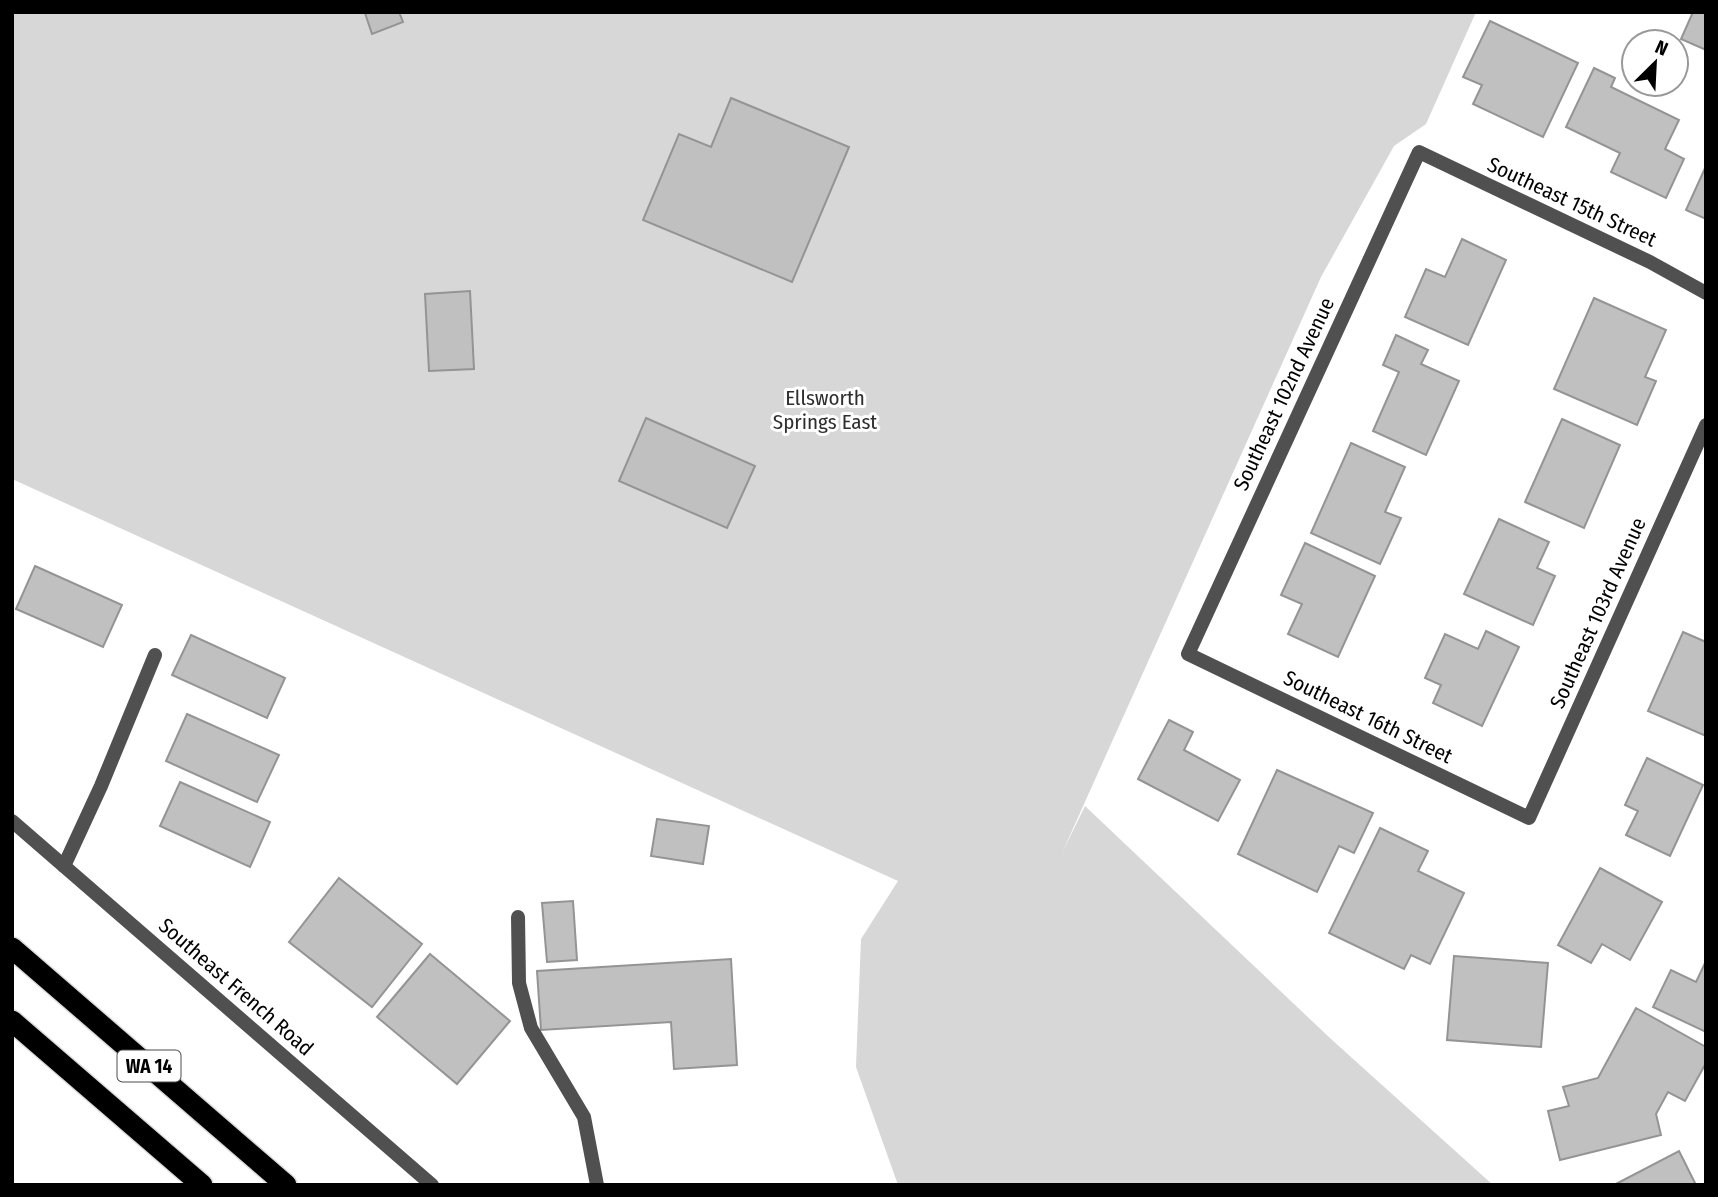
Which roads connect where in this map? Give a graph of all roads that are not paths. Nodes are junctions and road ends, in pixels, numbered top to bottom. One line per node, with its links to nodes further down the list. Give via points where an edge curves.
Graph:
1 (1419, 152): 2 (street, Southeast 15th Street); 4 (street, Southeast 102nd Avenue)
2 (1706, 293)
3 (1706, 425): 6 (street, Southeast 103rd Avenue)
4 (1188, 654): 6 (street, Southeast 16th Street)
5 (155, 655): 8 (street)
6 (1529, 818)
7 (12, 821): 8 (street, Southeast French Road)
8 (64, 866): 14 (street, Southeast French Road)
9 (518, 917): 15 (street, via 519,983 531,1028 584,1117)
10 (12, 947): 13 (highway, WA 14)
11 (12, 1021): 12 (highway, WA 14)
12 (202, 1185)
13 (286, 1185)
14 (432, 1185)
15 (597, 1185)

